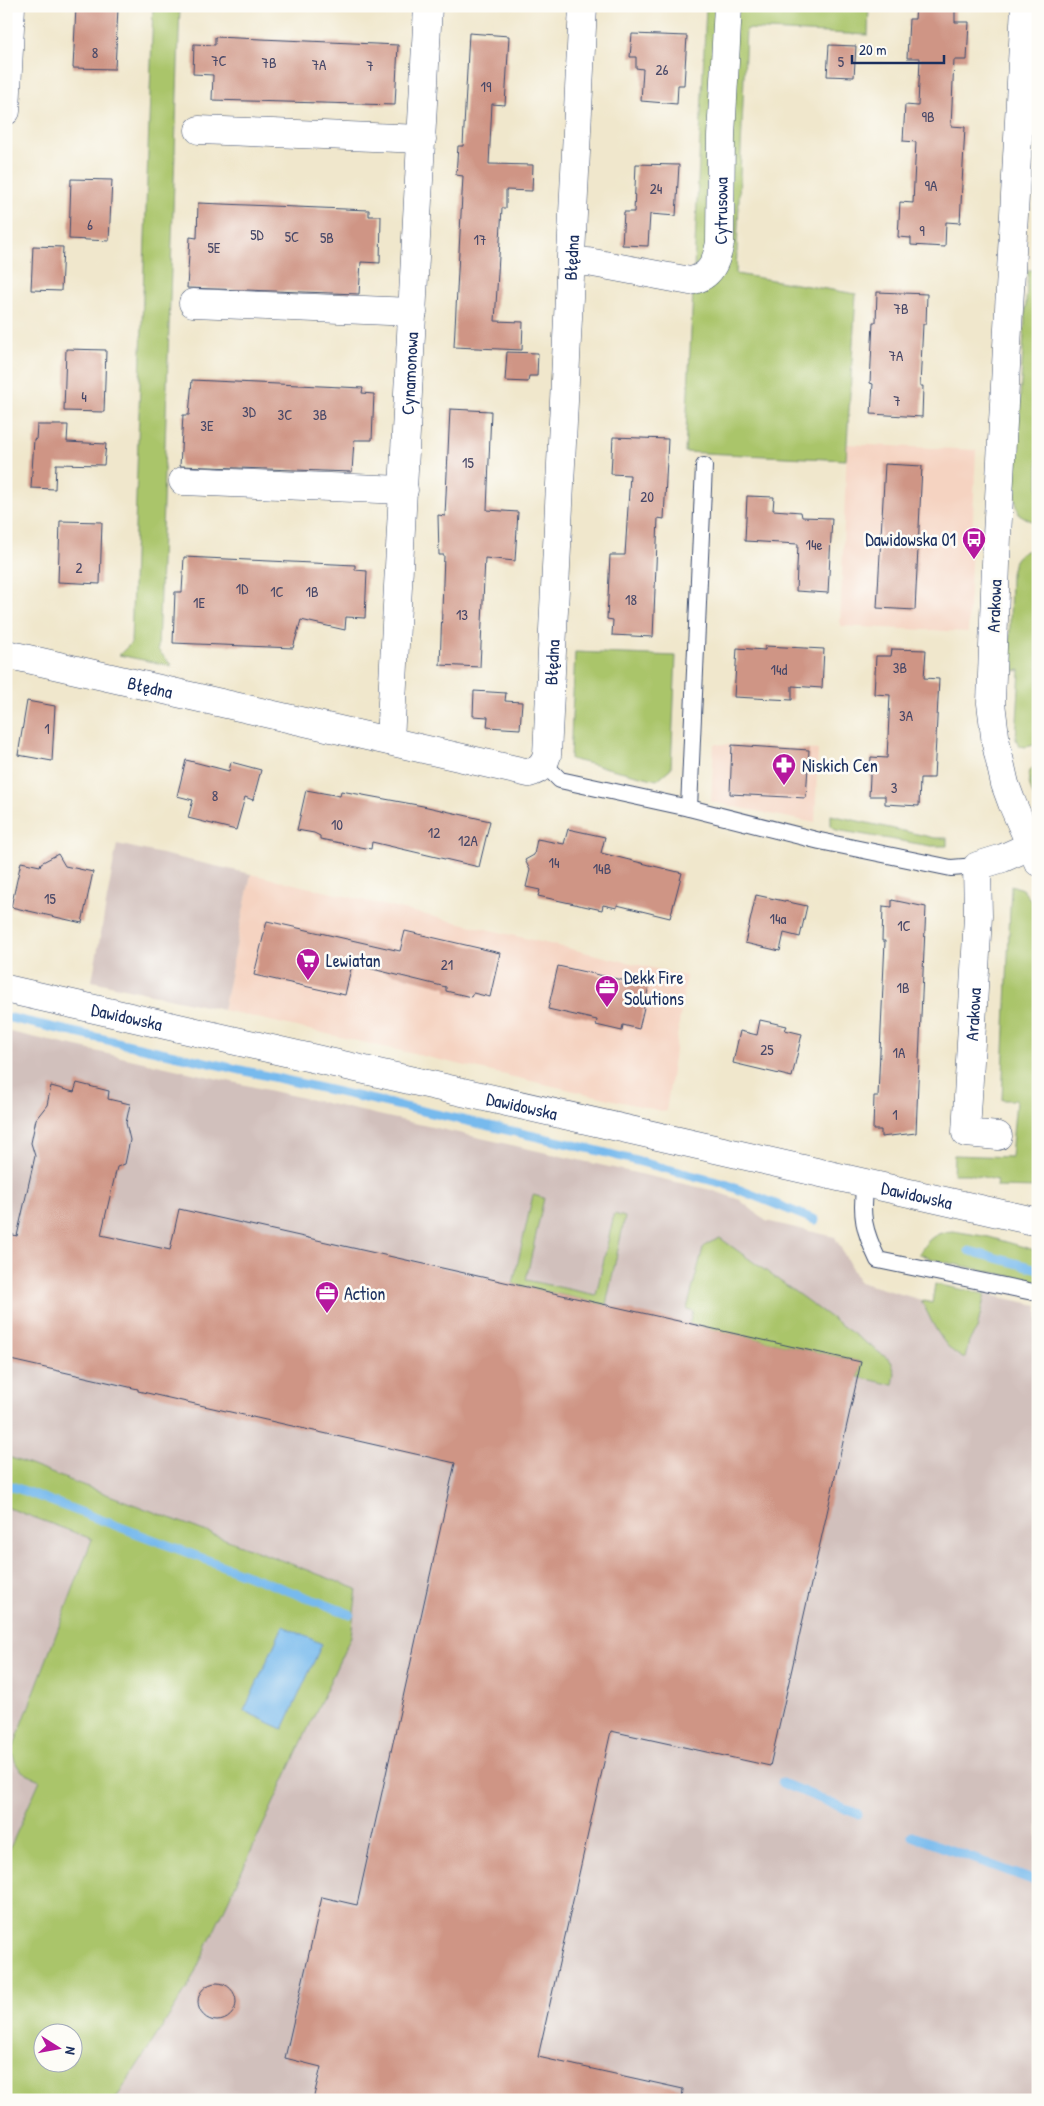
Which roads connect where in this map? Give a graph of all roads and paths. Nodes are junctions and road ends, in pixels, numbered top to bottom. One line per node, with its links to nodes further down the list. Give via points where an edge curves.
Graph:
1 (11, 6): 6 (street)
2 (428, 6): 8 (street, Cynamonowa)
3 (583, 6): 9 (street, Błędna)
4 (728, 6): 9 (street, Cytrusowa, via 721,136 720,242 711,271 690,281 588,262)
5 (1025, 6): 19 (street, Arakowa, via 990,703 1006,784)
6 (6, 111)
7 (199, 130): 8 (street)
8 (422, 139): 11 (street, Cynamonowa)
9 (572, 262): 17 (street, Błędna)
10 (193, 303): 11 (street)
11 (413, 312): 14 (street, Cynamonowa)
12 (704, 466): 18 (lane)
13 (182, 481): 14 (street)
14 (404, 490): 16 (street, Cynamonowa)
15 (6, 654): 16 (street, Błędna)
16 (390, 741): 17 (street, Błędna, via 529,773)
17 (544, 764): 18 (lane, via 560,780)
18 (689, 808): 20 (lane, via 820,841 941,866)
19 (1034, 854): 20 (street, Arakowa)
20 (977, 866): 22 (street, Arakowa, via 978,916 966,1133)
21 (6, 989): 23 (street, Dawidowska)
22 (998, 1136)
23 (865, 1183): 24 (street, Dawidowska); 25 (lane, via 862,1216 866,1236 878,1260)
24 (1038, 1222)
25 (1038, 1293)

